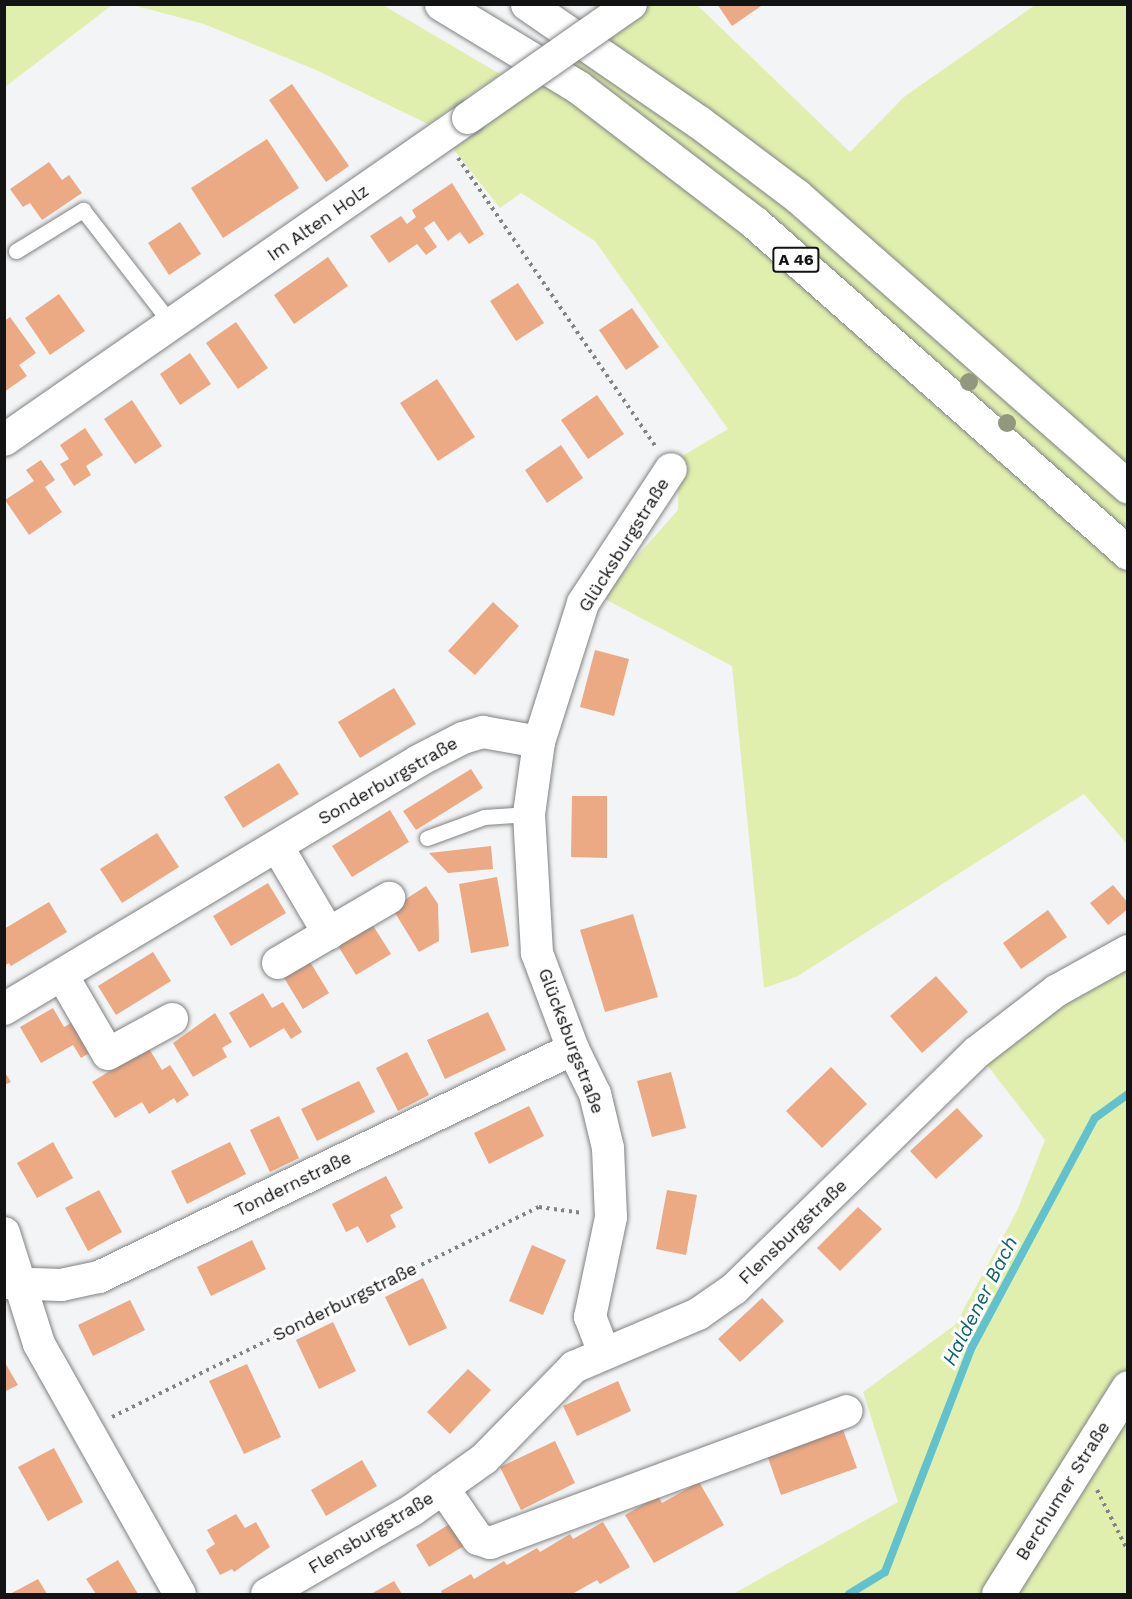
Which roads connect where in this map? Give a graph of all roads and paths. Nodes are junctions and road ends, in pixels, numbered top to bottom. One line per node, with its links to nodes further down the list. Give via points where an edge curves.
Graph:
1 (441, 4): 10 (main road, A 46, via 578,87 755,223)
2 (527, 4): 9 (main road, A 46, via 699,122 796,195)
3 (631, 4): 4 (street, Im Alten Holz, bridge)
4 (442, 135): 6 (street, Im Alten Holz); 8 (path)
5 (16, 251): 6 (lane, via 83,210)
6 (173, 326): 7 (street, Im Alten Holz)
7 (4, 440)
8 (671, 469): 11 (street, Glücksburgstraße, via 583,603)
9 (1128, 487)
10 (1126, 552)
11 (539, 742): 12 (street, Glücksburgstraße); 14 (street, Sonderburgstraße, via 483,732 463,738)
12 (529, 814): 13 (lane, via 484,817); 22 (street, Glücksburgstraße, via 537,953)
13 (428, 838)
14 (277, 846): 16 (street); 19 (street, Sonderburgstraße)
15 (389, 897): 16 (street)
16 (329, 934): 18 (street)
17 (1128, 951): 26 (street, Flensburgstraße, via 1056,991 977,1052 734,1289 698,1314)
18 (278, 963)
19 (62, 975): 20 (street, Sonderburgstraße); 21 (street, via 108,1054)
20 (4, 1009)
21 (172, 1019)
22 (573, 1049): 23 (street, Glücksburgstraße, via 595,1094 608,1148); 25 (street, Tondernstraße, via 99,1277 61,1284)
23 (611, 1217): 26 (street, Glücksburgstraße, via 590,1317); 29 (path, Sonderburgstraße, via 539,1207)
24 (4, 1233): 25 (street)
25 (13, 1282): 29 (street, via 39,1344)
26 (604, 1353): 31 (street, Flensburgstraße, via 574,1367 484,1459)
27 (1128, 1387): 30 (main road, Berchumer Straße)
28 (846, 1411): 31 (street, Flensburgstraße, via 490,1543 478,1539)
29 (87, 1429): 33 (street)
30 (1071, 1478): 32 (path, via 1094,1484); 35 (main road, Berchumer Straße)
31 (443, 1488): 34 (street, Flensburgstraße)
32 (1128, 1551)
33 (180, 1594)
34 (267, 1594)
35 (998, 1594)

